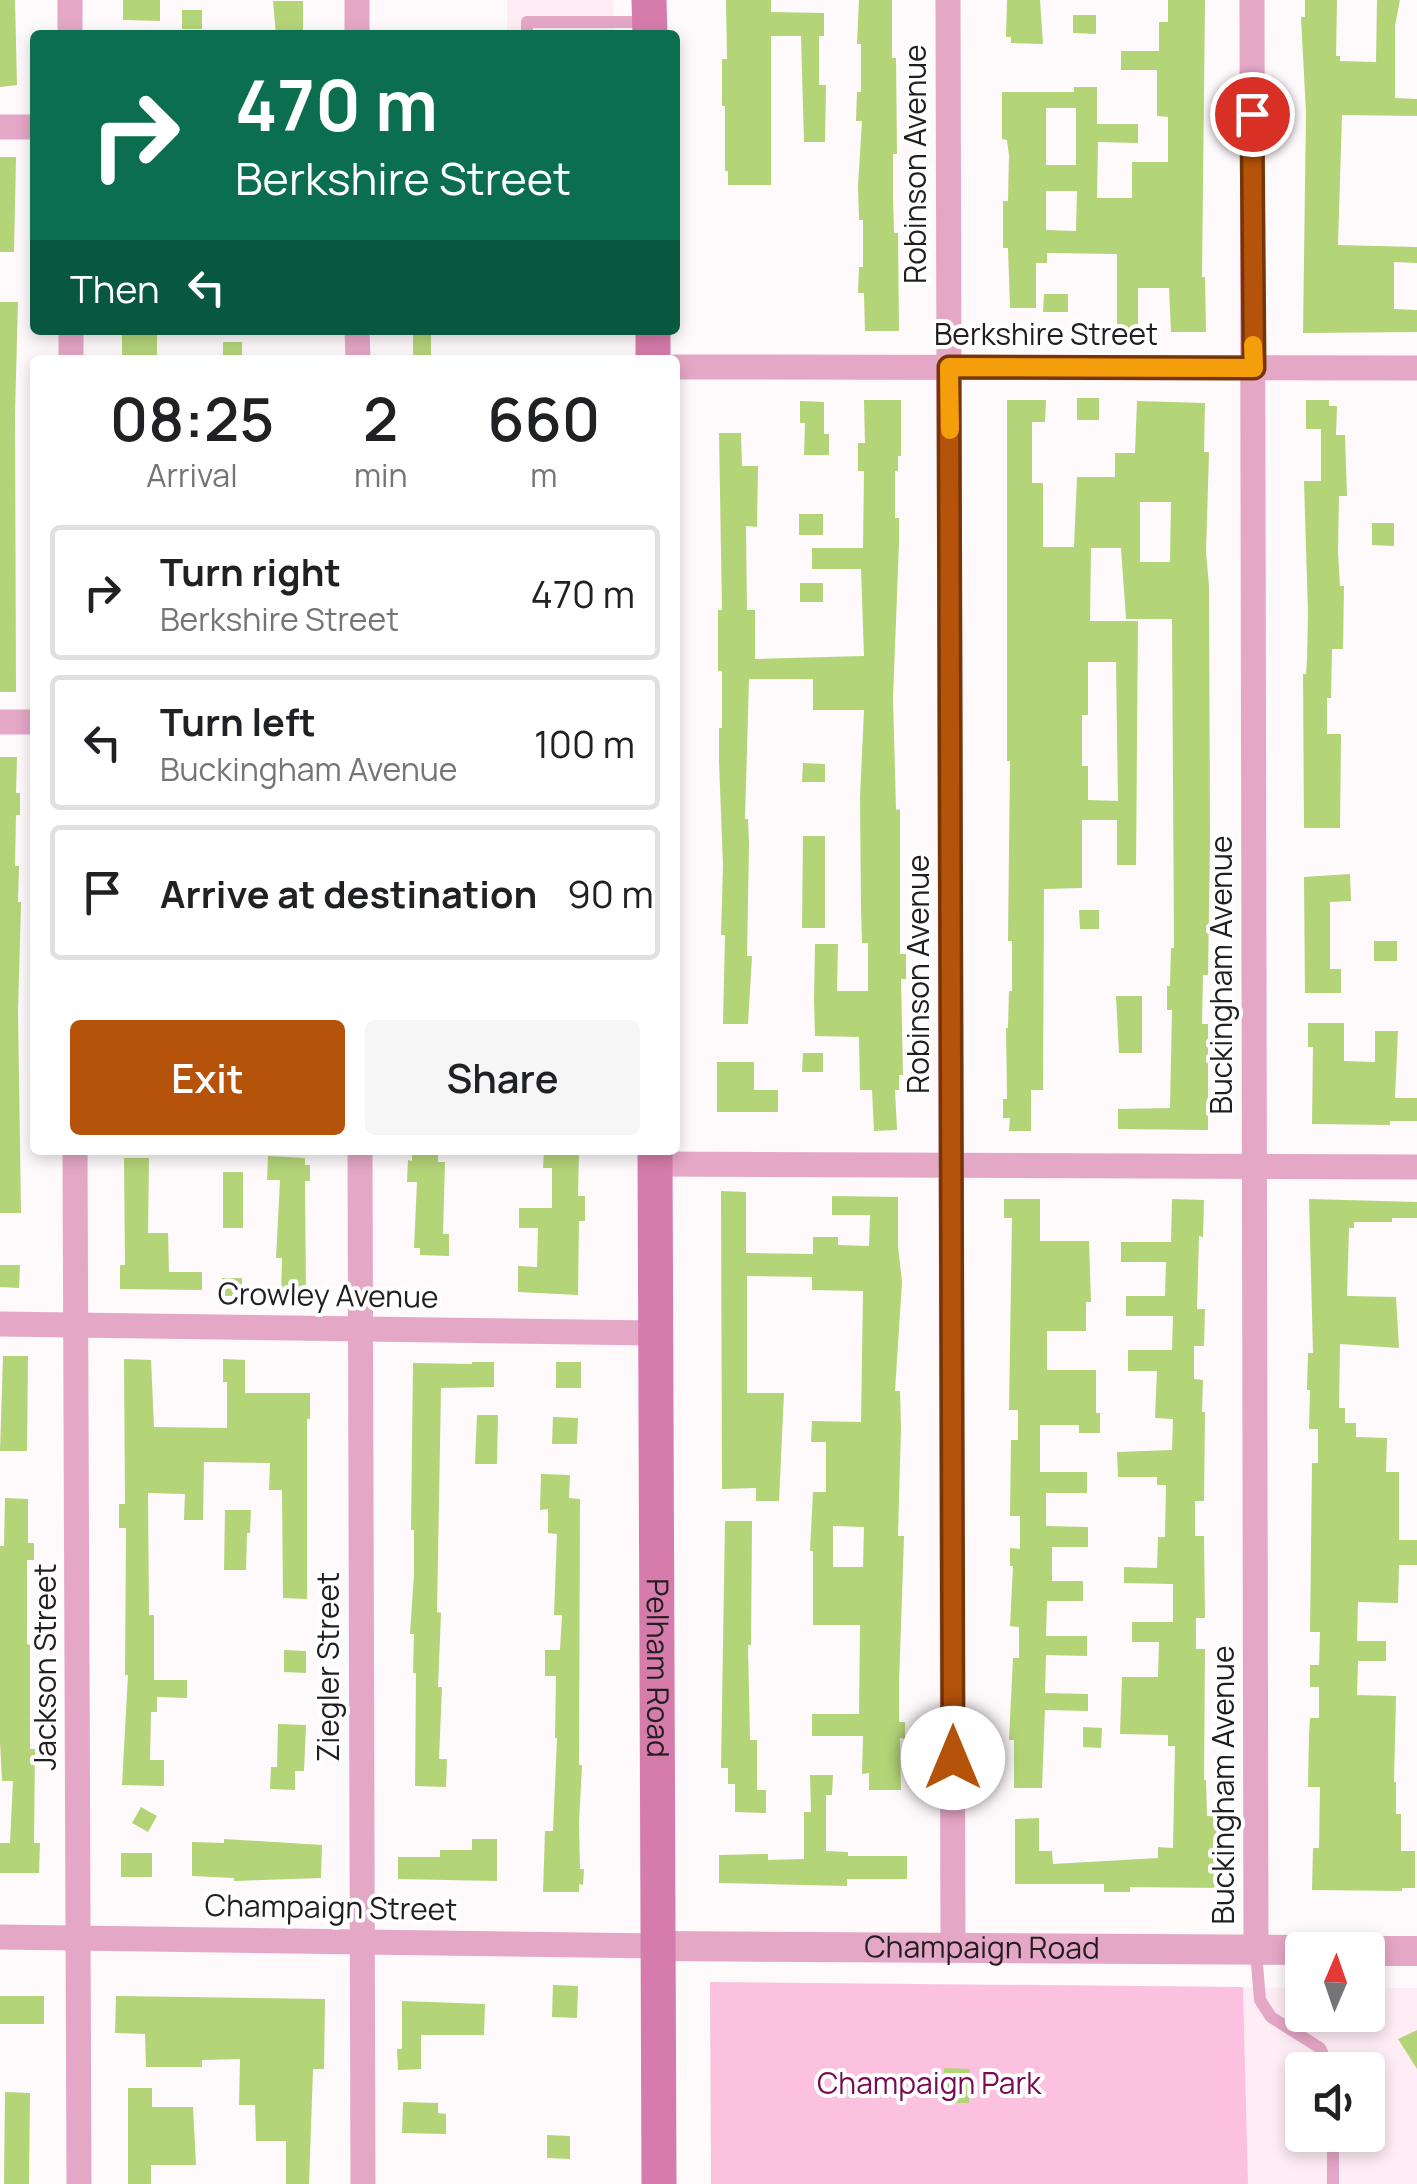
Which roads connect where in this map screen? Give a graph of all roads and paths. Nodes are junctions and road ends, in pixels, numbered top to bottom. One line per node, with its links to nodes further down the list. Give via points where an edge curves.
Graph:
1 (70, 0): 6 (street)
2 (357, 0): 7 (street)
3 (948, 0): 12 (street, Robinson Avenue)
4 (1252, 0): 13 (street, Buckingham Avenue)
5 (649, 19): 8 (lane, via 527,22)
6 (70, 30)
7 (357, 30)
8 (527, 30)
9 (0, 127): 10 (street)
10 (30, 127)
11 (680, 367): 12 (street, Berkshire Street)
12 (949, 367): 13 (street, Berkshire Street); 20 (street, Robinson Avenue)
13 (1254, 368): 14 (street, Berkshire Street); 21 (street, Buckingham Avenue)
14 (1417, 368)
15 (0, 722): 16 (street)
16 (30, 722)
17 (76, 1155): 24 (street, Jackson Street)
18 (360, 1155): 25 (street, Ziegler Street)
19 (655, 1157): 20 (street); 26 (main road, Pelham Road)
20 (952, 1164): 21 (street); 31 (street, Robinson Avenue)
21 (1255, 1167): 22 (street); 32 (street, Buckingham Avenue)
22 (1417, 1167)
23 (0, 1324): 24 (street, Crowley Avenue)
24 (77, 1325): 25 (street, Crowley Avenue); 28 (street, Jackson Street)
25 (360, 1329): 26 (street, Crowley Avenue); 29 (street, Ziegler Street)
26 (655, 1333): 30 (main road, Pelham Road)
27 (0, 1936): 28 (street, Champaign Street)
28 (79, 1937): 29 (street, Champaign Street); 38 (street, Jackson Street)
29 (363, 1941): 30 (street, Champaign Street); 39 (street, Ziegler Street)
30 (660, 1946): 31 (street, Champaign Road); 40 (main road, Pelham Road)
31 (953, 1948): 32 (street, Champaign Road)
32 (1256, 1950): 33 (street, Champaign Road); 36 (lane, via 1260,2000 1271,2018)
33 (1285, 1950)
34 (1385, 1951): 35 (street)
35 (1417, 1951)
36 (1322, 2052)
37 (1332, 2152): 41 (lane)
38 (79, 2184)
39 (363, 2184)
40 (659, 2184)
41 (1333, 2184)

